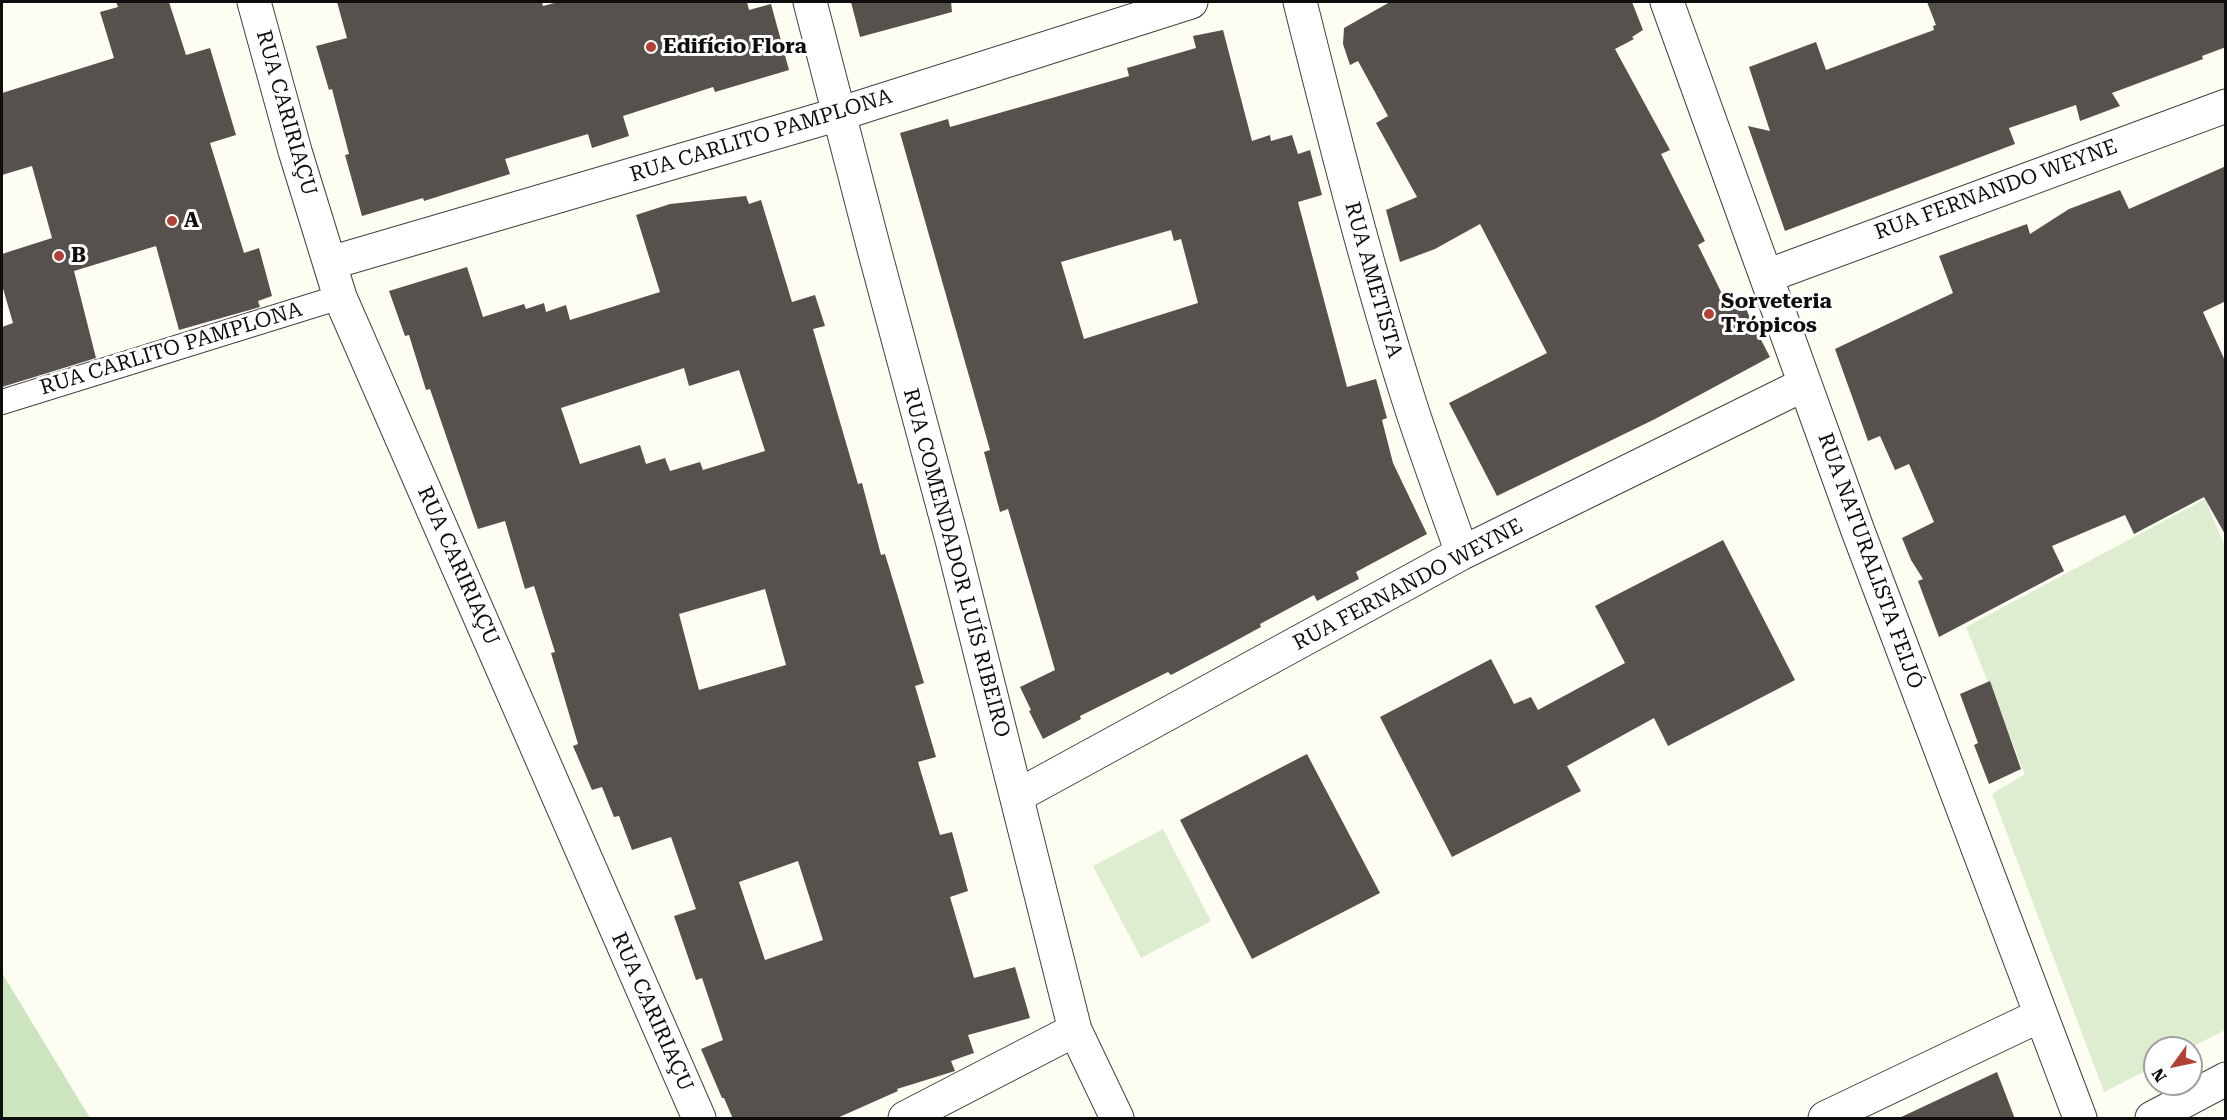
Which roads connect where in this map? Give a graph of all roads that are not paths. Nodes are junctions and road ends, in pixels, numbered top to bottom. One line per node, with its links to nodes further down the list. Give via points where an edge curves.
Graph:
1 (254, 2): 8 (street, RUA CARIRIAÇU)
2 (810, 2): 7 (street, RUA COMENDADOR LUÍS RIBEIRO)
3 (1191, 2): 7 (street, RUA CARLITO PAMPLONA)
4 (1300, 2): 13 (street, RUA AMETISTA, via 1387,329)
5 (1667, 2): 9 (street, RUA NATURALISTA FEIJÓ)
6 (2226, 106): 9 (street, RUA FERNANDO WEYNE)
7 (839, 114): 8 (street, RUA CARLITO PAMPLONA); 14 (street, RUA COMENDADOR LUÍS RIBEIRO)
8 (330, 263): 10 (street, RUA CARIRIAÇU)
9 (1767, 276): 11 (street, RUA NATURALISTA FEIJÓ)
10 (340, 297): 12 (lane, RUA CARLITO PAMPLONA); 18 (street, RUA CARIRIAÇU)
11 (1805, 384): 13 (street, RUA FERNANDO WEYNE); 15 (street, RUA NATURALISTA FEIJÓ)
12 (2, 402)
13 (1462, 553): 14 (street, RUA FERNANDO WEYNE)
14 (1017, 796): 16 (street, RUA COMENDADOR LUÍS RIBEIRO)
15 (2041, 1015): 21 (street); 22 (street, RUA NATURALISTA FEIJÓ)
16 (1075, 1030): 19 (street); 20 (street, RUA COMENDADOR LUÍS RIBEIRO)
17 (2226, 1079): 23 (street)
18 (699, 1119)
19 (905, 1119)
20 (1117, 1119)
21 (1825, 1119)
22 (2080, 1119)
23 (2152, 1119)

